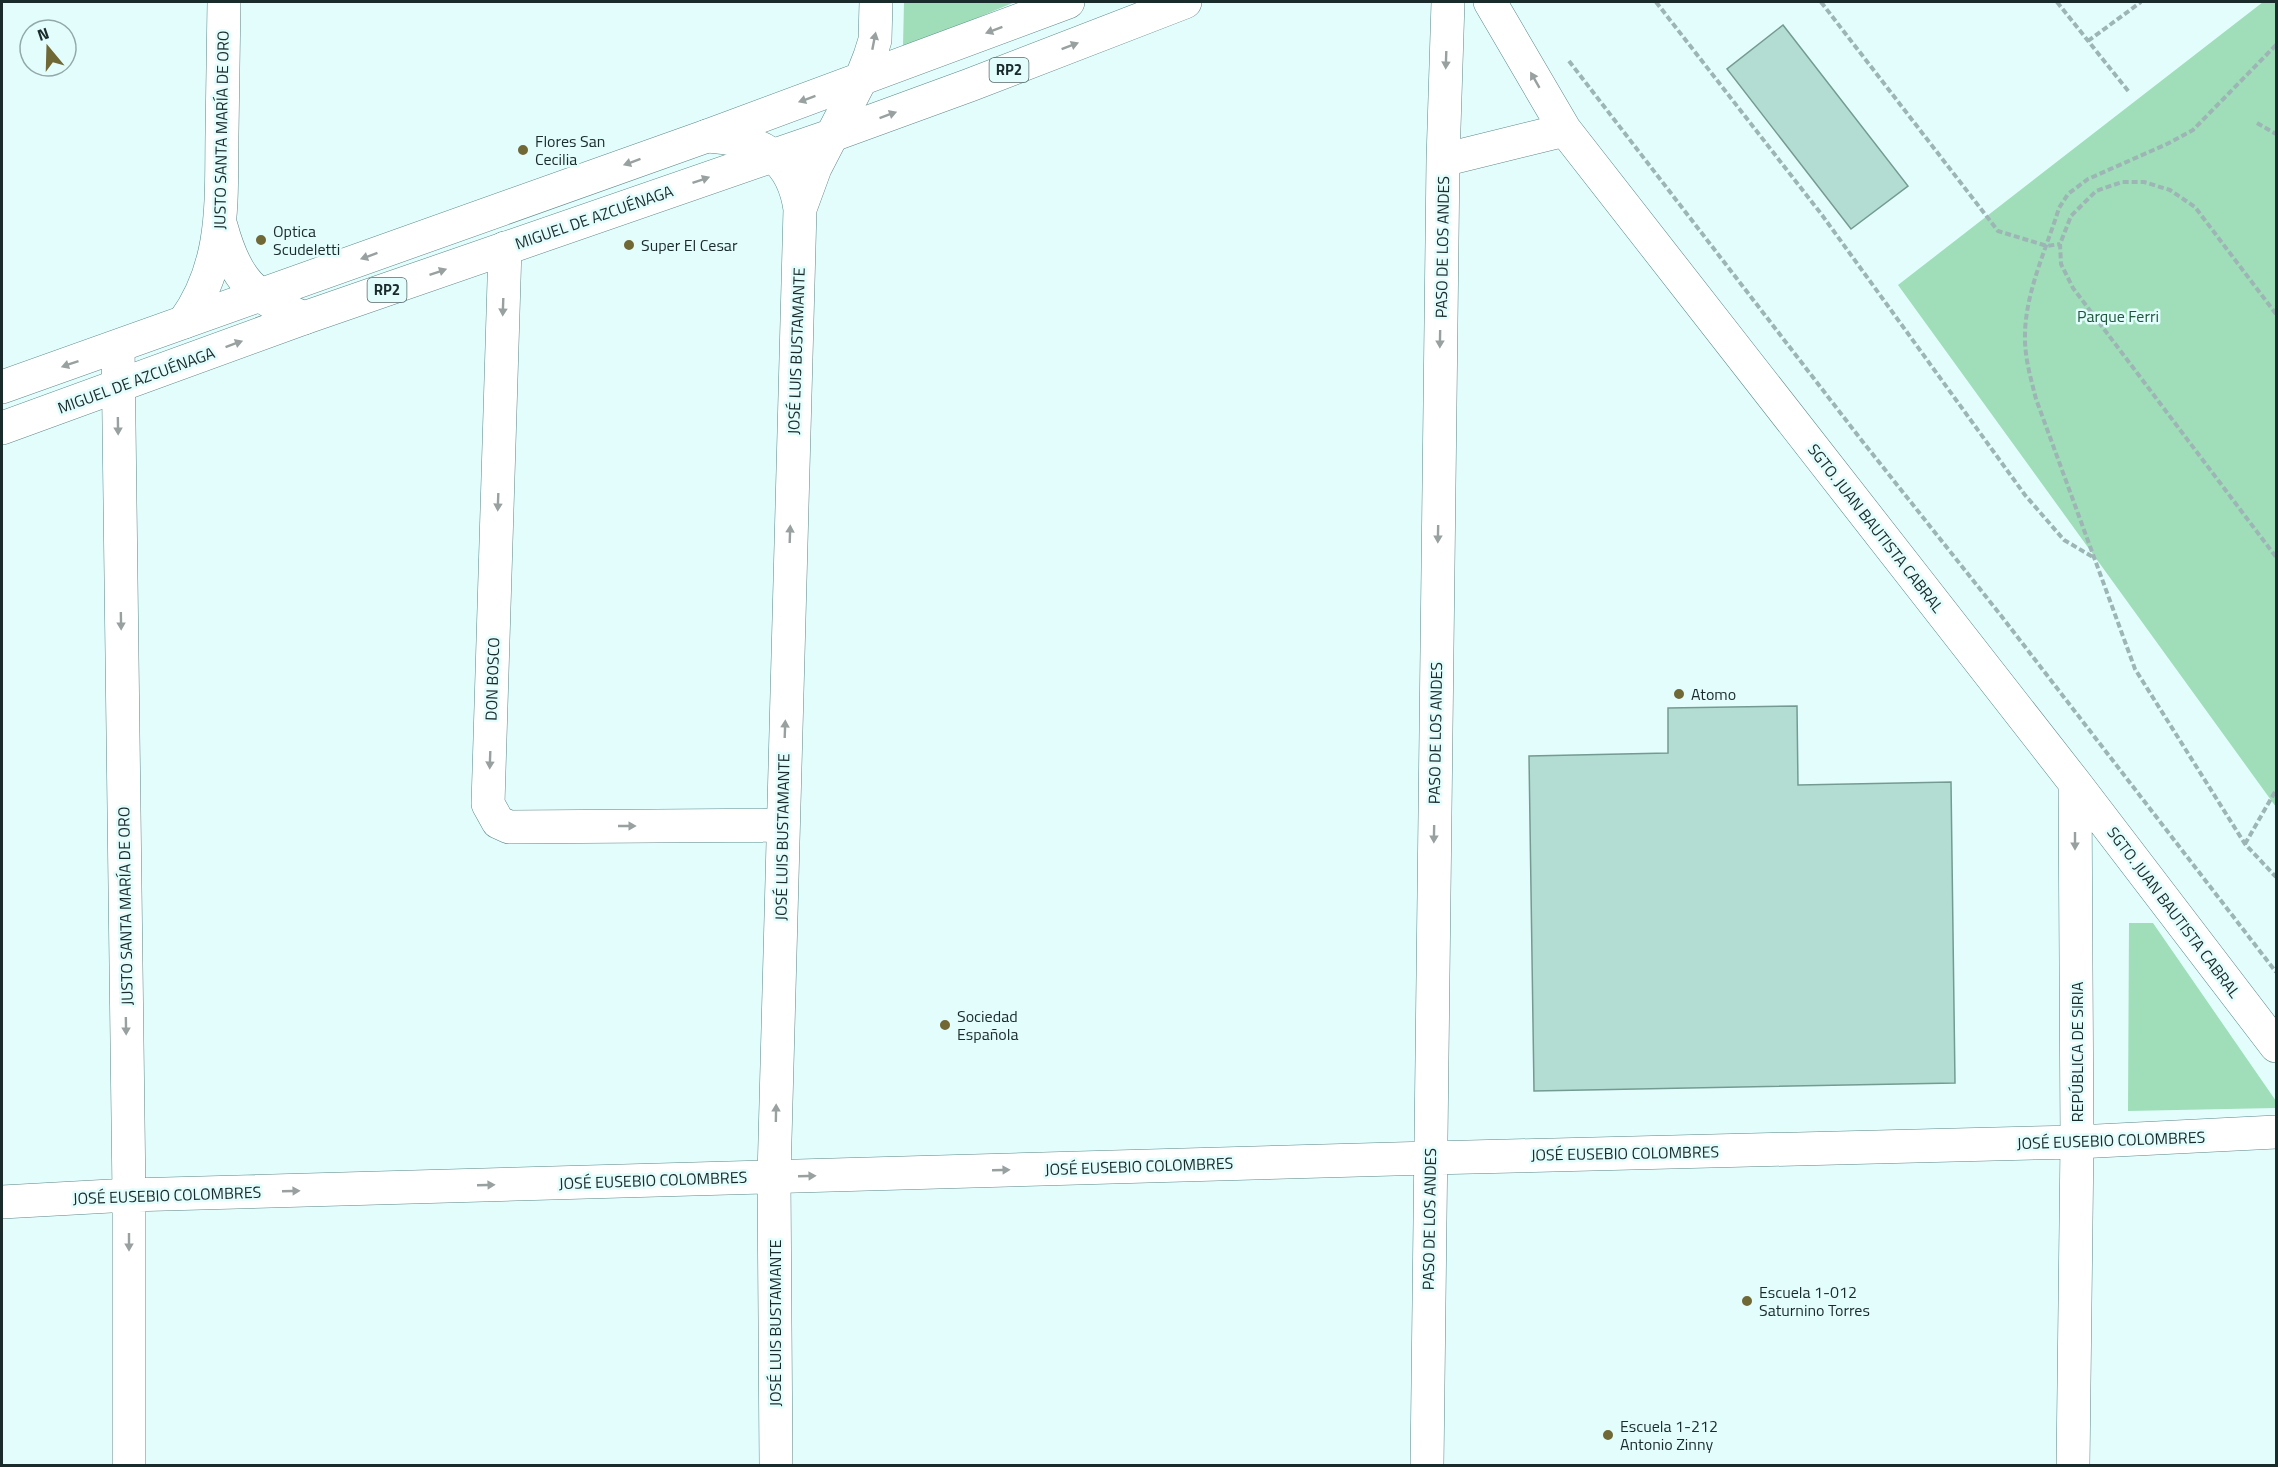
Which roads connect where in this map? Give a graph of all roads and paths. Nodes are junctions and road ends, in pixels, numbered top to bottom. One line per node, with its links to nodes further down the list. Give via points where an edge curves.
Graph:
1 (224, 2): 24 (street, JUSTO SANTA MARÍA DE ORO)
2 (876, 2): 14 (street, JOSÉ LUIS BUSTAMANTE, one-way to 2, via 875,40)
3 (1068, 2): 14 (street, RP2, one-way to 14)
4 (1185, 2): 19 (street, MIGUEL DE AZCUÉNAGA / RP2, one-way to 4)
5 (1448, 2): 22 (street, PASO DE LOS ANDES, one-way to 22)
6 (1490, 2): 17 (street, SGTO. JUAN BAUTISTA CABRAL, one-way to 6)
7 (1656, 2): 37 (path, via 1822,215 2025,495 2064,540)
8 (1821, 2): 26 (path, via 1998,231)
9 (2056, 2): 11 (path)
10 (2141, 2): 11 (path)
11 (2088, 41): 15 (path)
12 (2277, 45): 26 (path, via 2193,130 2088,179 2068,194 2059,208)
13 (1564, 54): 43 (path)
14 (861, 78): 19 (street, JOSÉ LUIS BUSTAMANTE); 20 (street, RP2, one-way to 20)
15 (2129, 92)
16 (2257, 123): 18 (path)
17 (1565, 130): 22 (street); 38 (street, SGTO. JUAN BAUTISTA CABRAL)
18 (2277, 134)
19 (833, 135): 21 (street, MIGUEL DE AZCUÉNAGA / RP2); 23 (street, JOSÉ LUIS BUSTAMANTE)
20 (707, 136): 21 (street, JOSÉ LUIS BUSTAMANTE, via 734,137); 28 (street, RP2, one-way to 28)
21 (773, 155): 23 (street, JOSÉ LUIS BUSTAMANTE, via 792,177); 27 (street, MIGUEL DE AZCUÉNAGA / RP2, one-way to 21)
22 (1443, 160): 47 (street, PASO DE LOS ANDES, one-way to 47)
23 (800, 209): 40 (street, JOSÉ LUIS BUSTAMANTE, one-way to 23)
24 (221, 224): 28 (street, via 234,266); 31 (street, JUSTO SANTA MARÍA DE ORO, via 209,275)
25 (2060, 244): 26 (path); 29 (path, via 2071,216 2096,191 2122,182 2144,182 2170,190 2195,207); 36 (path, via 2061,264 2073,288)
26 (2047, 246): 37 (path, via 2027,308 2028,368)
27 (505, 249): 30 (street, MIGUEL DE AZCUÉNAGA / RP2, one-way to 27); 40 (street, DON BOSCO, one-way to 40, via 488,804 498,822 509,827)
28 (260, 295): 30 (street); 31 (street, RP2)
29 (2277, 314)
30 (304, 318): 33 (street, MIGUEL DE AZCUÉNAGA / RP2, one-way to 30)
31 (184, 322): 32 (street, RP2)
32 (118, 347): 33 (street, JUSTO SANTA MARÍA DE ORO); 34 (street, RP2, one-way to 34)
33 (118, 386): 35 (street, MIGUEL DE AZCUÉNAGA / RP2); 49 (street, JUSTO SANTA MARÍA DE ORO, one-way to 49)
34 (2, 387)
35 (2, 428)
36 (2277, 557)
37 (2094, 558): 41 (path, via 2135,669)
38 (2075, 783): 44 (street, SGTO. JUAN BAUTISTA CABRAL); 46 (street, REPÚBLICA DE SIRIA, one-way to 46)
39 (2277, 790): 41 (path)
40 (782, 825): 48 (street, JOSÉ LUIS BUSTAMANTE, one-way to 40)
41 (2246, 844): 42 (path)
42 (2277, 877)
43 (2277, 972)
44 (2277, 1046)
45 (2277, 1132): 46 (street, JOSÉ EUSEBIO COLOMBRES)
46 (2077, 1142): 47 (street, JOSÉ EUSEBIO COLOMBRES); 54 (street, REPÚBLICA DE SIRIA)
47 (1430, 1158): 48 (street, JOSÉ EUSEBIO COLOMBRES, one-way to 47); 53 (street, PASO DE LOS ANDES)
48 (774, 1177): 49 (street, JOSÉ EUSEBIO COLOMBRES, one-way to 48); 52 (street, JOSÉ LUIS BUSTAMANTE)
49 (129, 1195): 50 (street, JOSÉ EUSEBIO COLOMBRES); 51 (street, JUSTO SANTA MARÍA DE ORO, one-way to 51)
50 (2, 1202)
51 (129, 1466)
52 (776, 1466)
53 (1427, 1466)
54 (2073, 1466)

